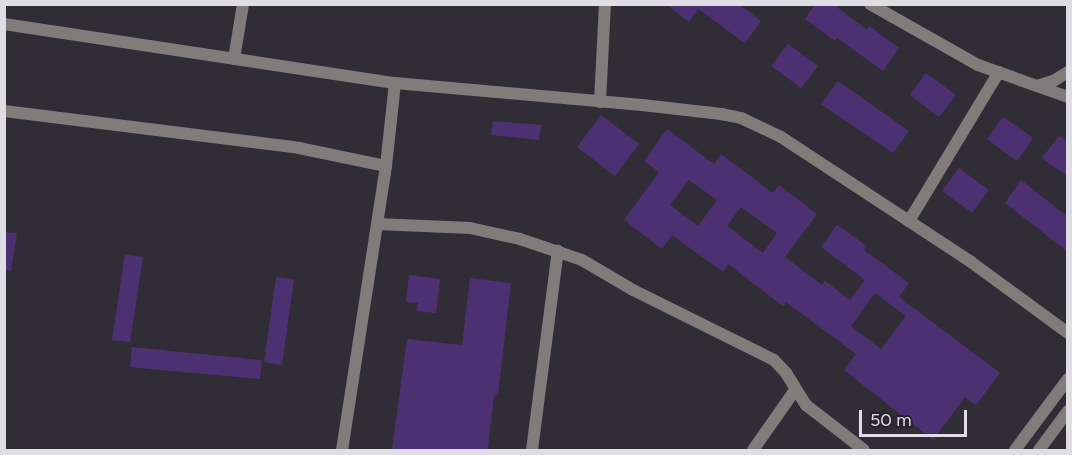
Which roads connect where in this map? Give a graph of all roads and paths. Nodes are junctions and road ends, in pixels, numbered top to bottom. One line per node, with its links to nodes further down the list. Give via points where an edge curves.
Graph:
1 (243, 4): 5 (street)
2 (604, 4): 11 (street)
3 (870, 4): 6 (street, via 962,57)
4 (4, 24): 5 (street)
5 (234, 59): 8 (street)
6 (999, 72): 9 (street); 14 (street)
7 (1068, 72): 9 (street)
8 (395, 83): 11 (street); 13 (street)
9 (1037, 86): 10 (street)
10 (1068, 97)
11 (600, 102): 14 (street, via 741,118 782,137)
12 (4, 111): 13 (street, via 299,148)
13 (386, 166): 15 (street)
14 (909, 221): 17 (street)
15 (377, 224): 16 (street, via 470,228); 21 (street)
16 (558, 251): 19 (street, via 774,360); 22 (street)
17 (1068, 333)
18 (1068, 378): 25 (street)
19 (795, 390): 23 (street); 24 (street, via 819,416)
20 (1068, 411): 26 (street)
21 (342, 450)
22 (532, 450)
23 (753, 450)
24 (864, 450)
25 (1015, 450)
26 (1039, 450)

